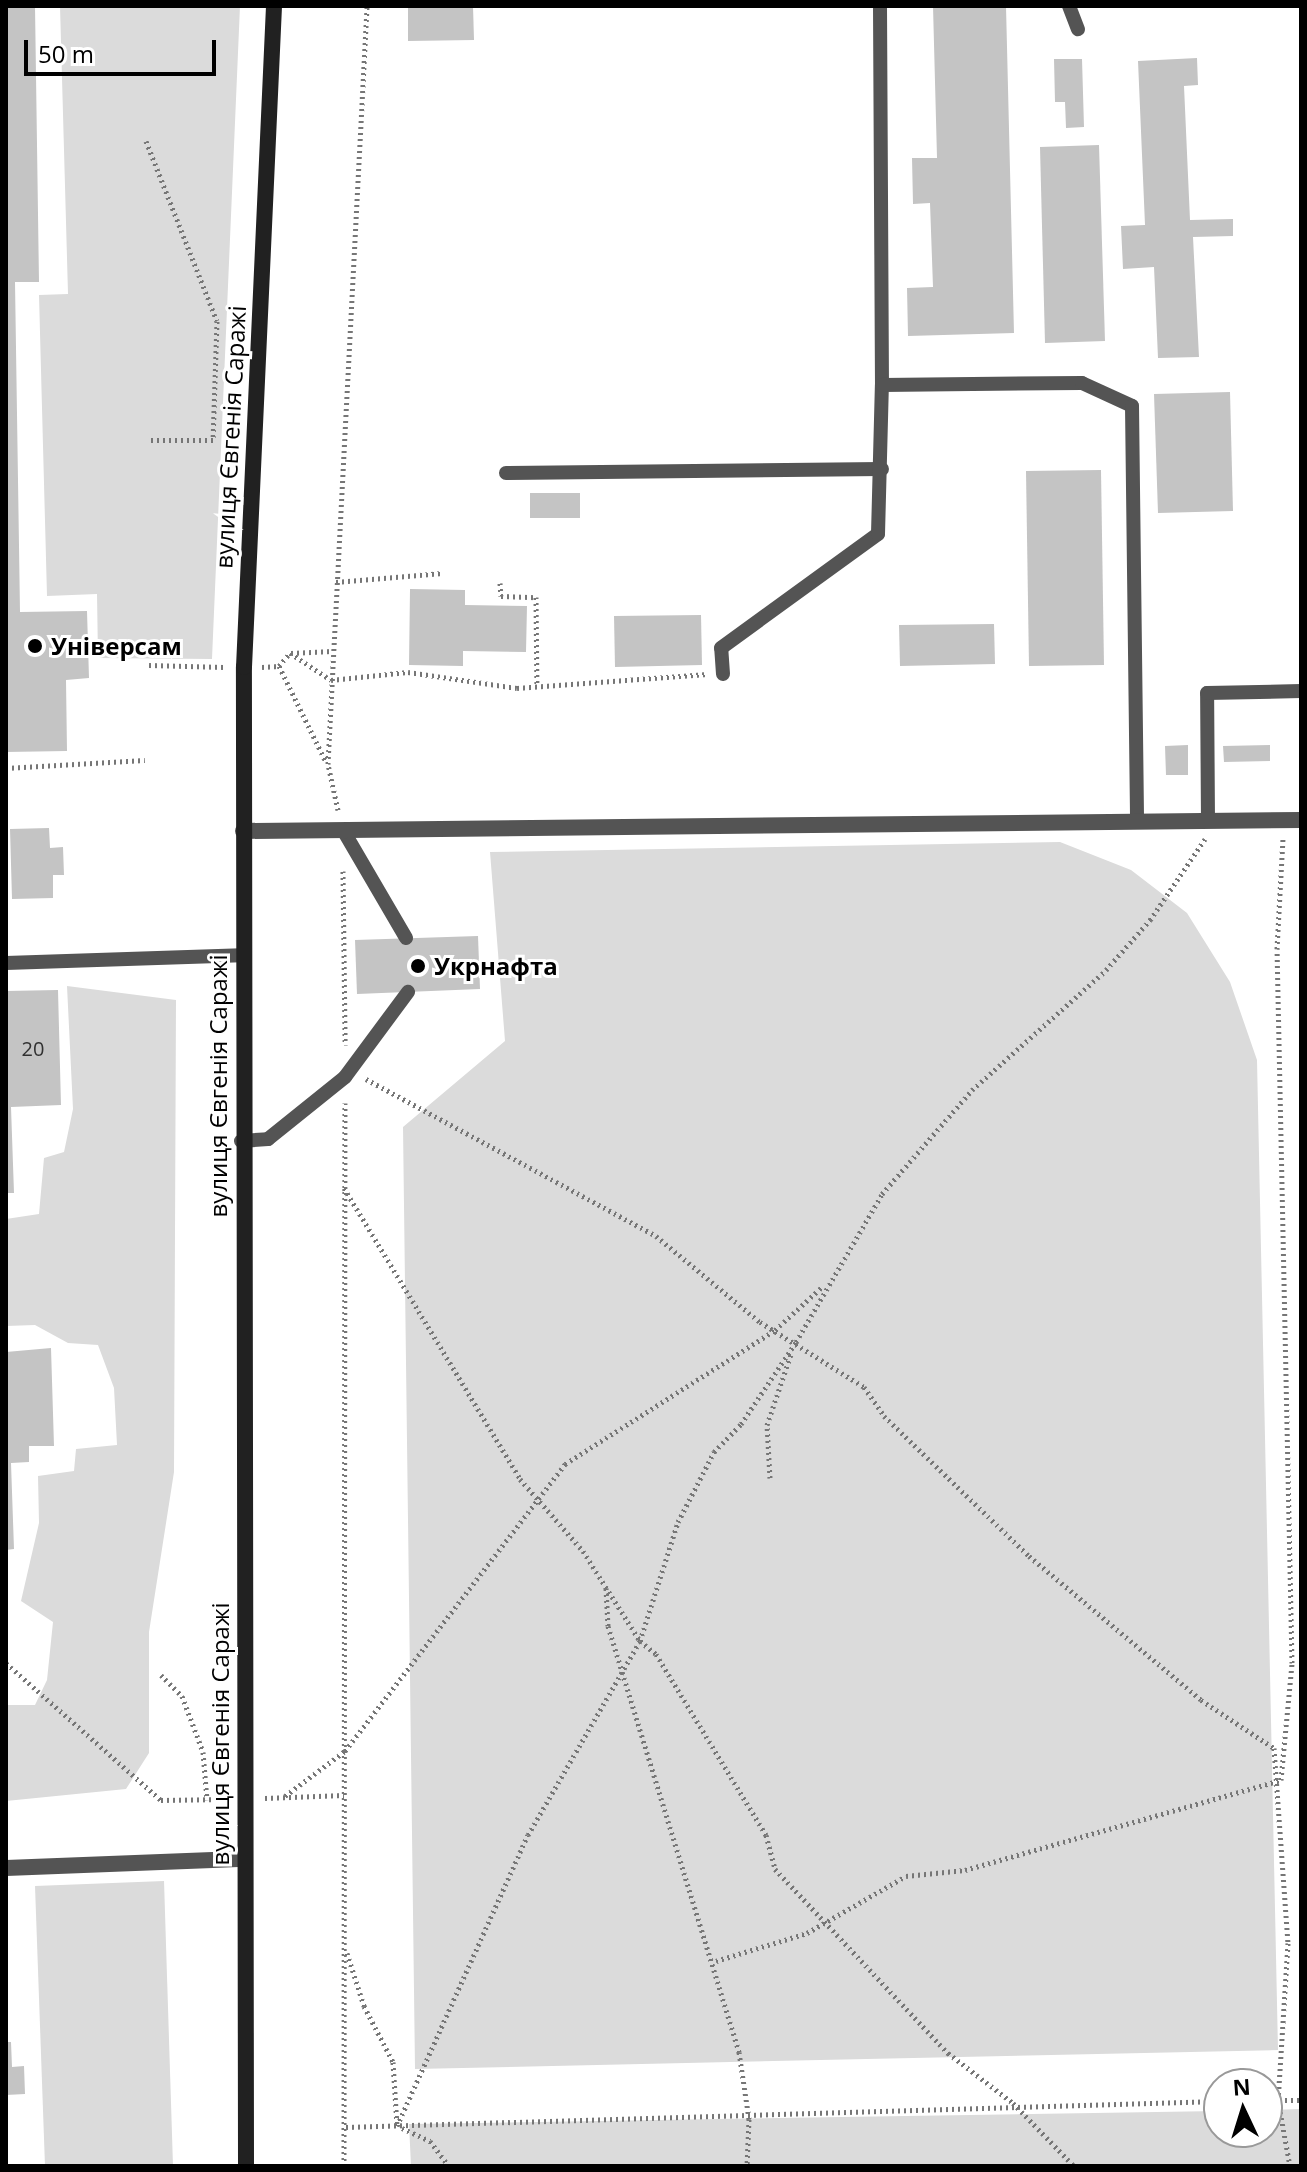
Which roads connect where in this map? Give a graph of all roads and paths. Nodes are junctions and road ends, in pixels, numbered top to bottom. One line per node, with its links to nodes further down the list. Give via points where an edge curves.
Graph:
1 (274, 6): 27 (main road, вулиця Євгенія Саражі)
2 (880, 6): 6 (lane)
3 (1069, 6): 4 (lane)
4 (1078, 29)
5 (146, 141): 7 (path, via 217,321 213,440)
6 (882, 385): 8 (lane); 25 (lane, via 1082,383 1132,406)
7 (148, 440)
8 (882, 469): 9 (lane); 16 (lane, via 878,534 721,648)
9 (506, 473)
10 (443, 573): 11 (path)
11 (336, 582)
12 (500, 583): 18 (path, via 501,596 536,597)
13 (332, 651): 14 (path)
14 (290, 653)
15 (279, 666): 21 (path)
16 (723, 674): 18 (path)
17 (331, 680): 18 (path, via 408,672)
18 (537, 686)
19 (1301, 691): 24 (lane, via 1207,693)
20 (145, 760): 22 (path)
21 (328, 764)
22 (6, 768)
23 (1292, 820): 24 (street); 45 (path, via 1277,949 1292,1663)
24 (1213, 821): 25 (street); 35 (path, via 1150,920 1106,970 972,1090 882,1194)
25 (1137, 822): 26 (street)
26 (343, 830): 27 (street); 28 (lane)
27 (243, 831): 29 (main road, вулиця Євгенія Саражі)
28 (406, 938)
29 (241, 955): 30 (lane); 33 (main road, вулиця Євгенія Саражі)
30 (6, 963)
31 (408, 992): 32 (lane)
32 (345, 1077): 33 (lane, via 268,1139); 36 (path, via 377,1081 656,1236)
33 (241, 1141): 48 (main road, вулиця Євгенія Саражі)
34 (343, 1187): 39 (path)
35 (826, 1284): 36 (path); 37 (path)
36 (775, 1330): 37 (path); 39 (path, via 565,1464)
37 (796, 1342): 38 (path, via 767,1425); 41 (path, via 741,1424 714,1452 678,1522); 45 (path, via 864,1387 884,1416 1067,1589 1201,1700 1274,1748)
38 (770, 1478)
39 (536, 1498): 40 (path); 47 (path, via 345,1751)
40 (605, 1587): 41 (path); 43 (path, via 608,1626)
41 (640, 1641): 43 (path); 52 (path, via 656,1654 766,1835 775,1869)
42 (6, 1663): 49 (path, via 161,1800)
43 (623, 1669): 54 (path, via 694,1909); 59 (path, via 528,1835)
44 (161, 1675): 49 (path, via 182,1696 203,1752)
45 (1281, 1780): 52 (path, via 965,1870 906,1876); 55 (path, via 1287,2001)
46 (344, 1795): 47 (path)
47 (285, 1796): 48 (path)
48 (245, 1799): 49 (path); 50 (main road, вулиця Євгенія Саражі)
49 (207, 1800)
50 (245, 1859): 51 (street); 62 (main road, вулиця Євгенія Саражі)
51 (6, 1868)
52 (824, 1922): 54 (path); 57 (path, via 948,2053)
53 (345, 1947): 59 (path, via 364,2006 393,2062)
54 (716, 1961): 58 (path)
55 (1281, 2068)
56 (1203, 2101): 57 (path)
57 (1013, 2103): 58 (path); 65 (path)
58 (749, 2119): 59 (path); 64 (path)
59 (397, 2126): 60 (path); 63 (path, via 430,2141)
60 (346, 2127)
61 (1283, 2128): 66 (path)
62 (246, 2166)
63 (449, 2166)
64 (747, 2166)
65 (1074, 2166)
66 (1290, 2166)

